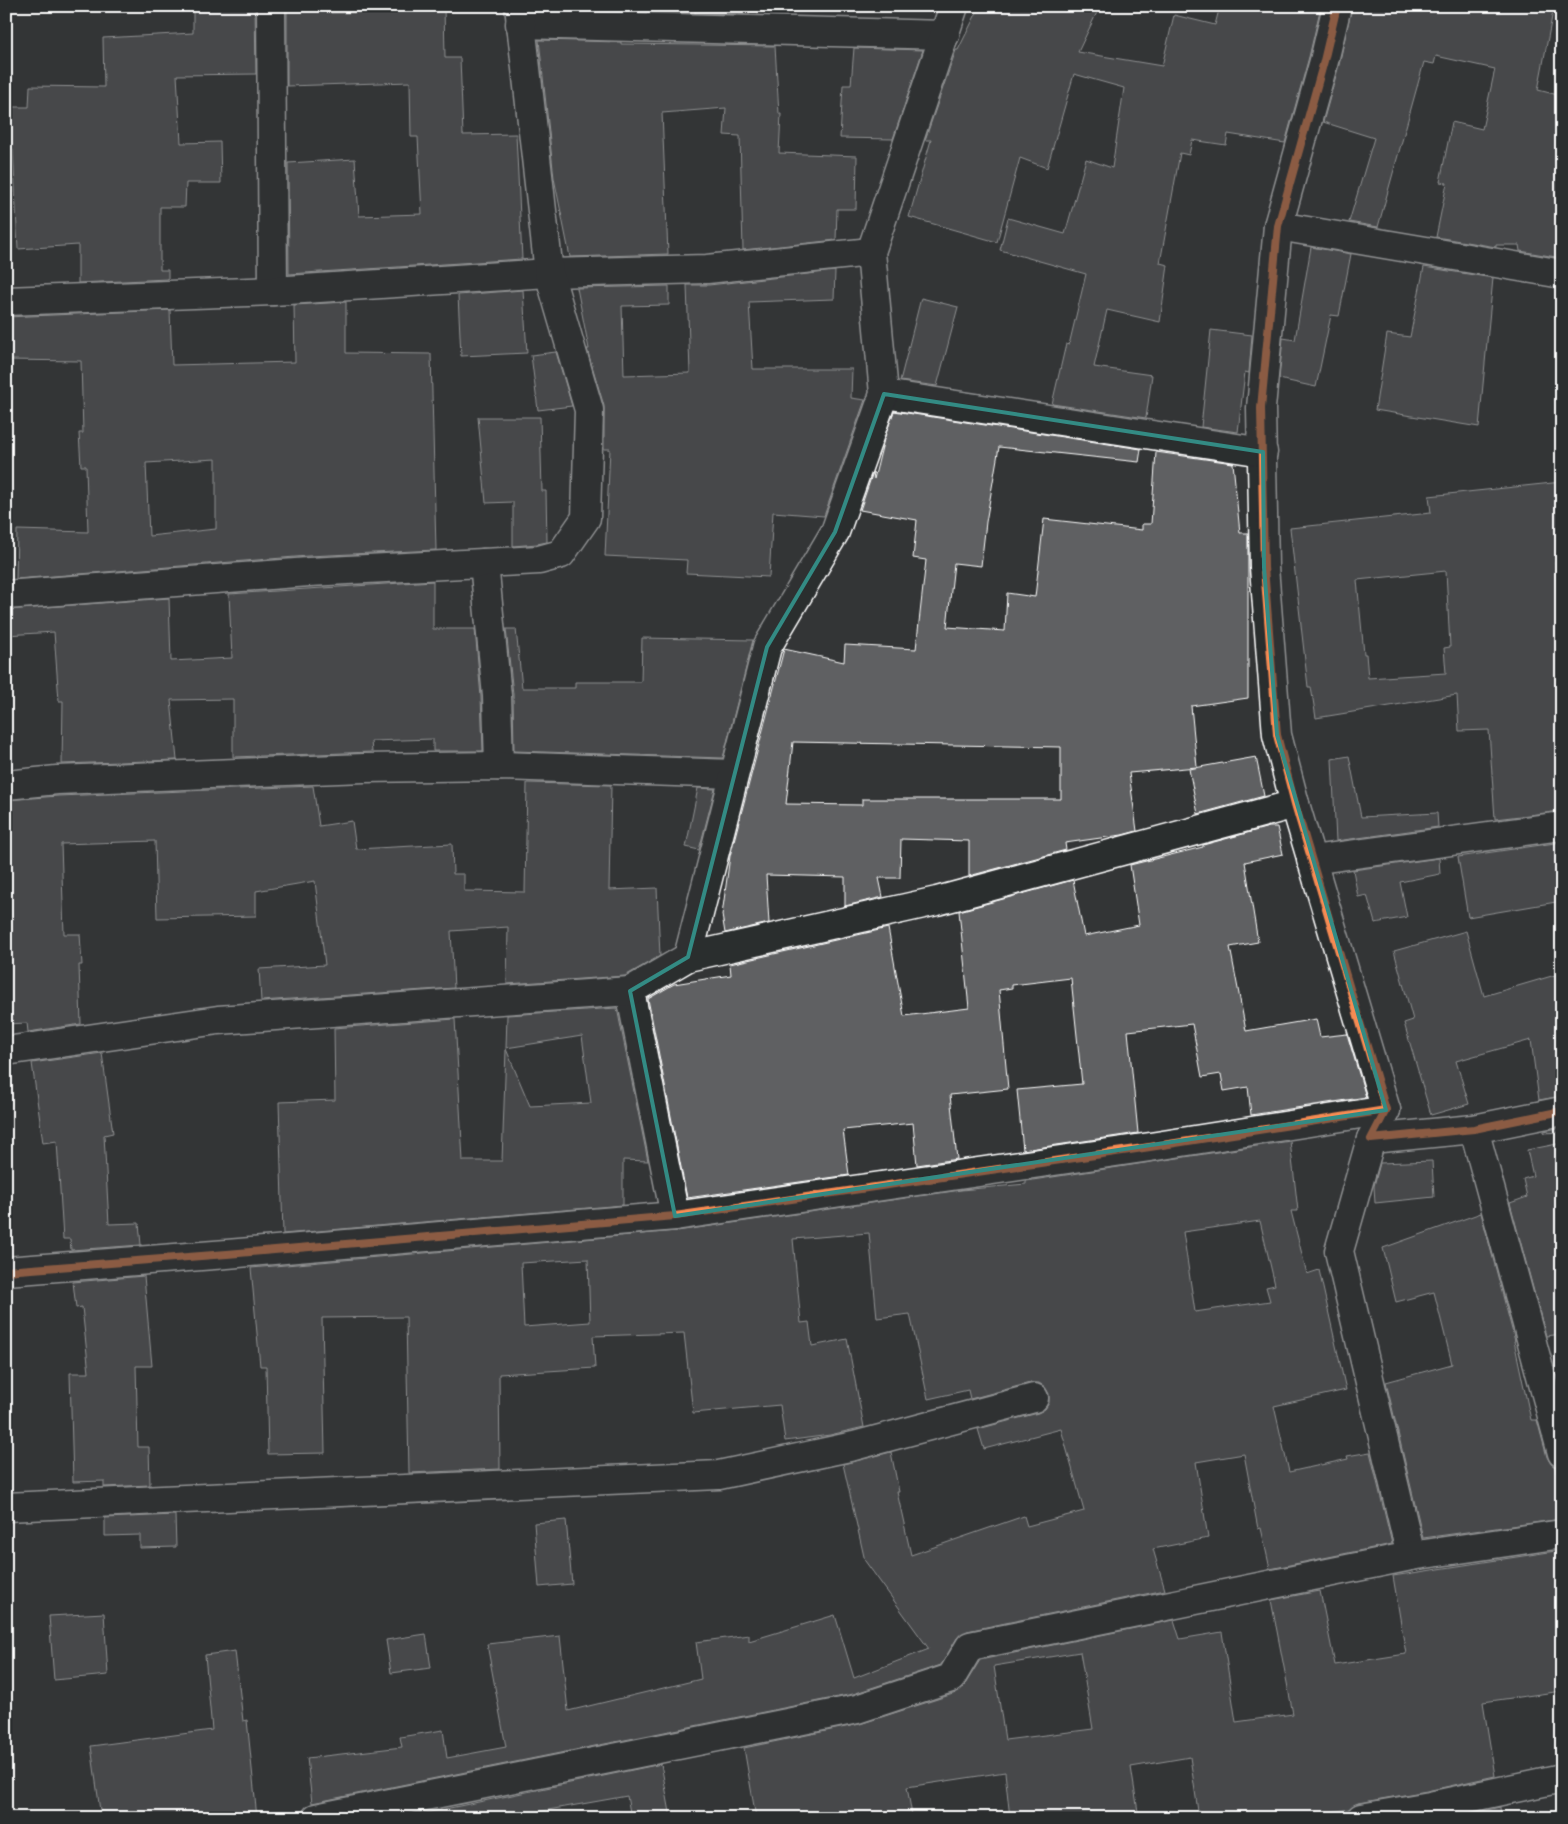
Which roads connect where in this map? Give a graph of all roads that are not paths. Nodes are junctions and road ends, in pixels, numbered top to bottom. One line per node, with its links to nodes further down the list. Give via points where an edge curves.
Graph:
1 (271, 6): 10 (street)
2 (954, 6): 5 (street)
3 (1337, 6): 6 (street)
4 (520, 15): 5 (street); 8 (street)
5 (945, 35): 7 (street)
6 (1278, 226): 9 (street); 13 (street, via 1261,408)
7 (871, 252): 8 (street, via 707,269); 12 (street)
8 (549, 273): 10 (street); 14 (street, via 590,410 586,518 561,554 539,560)
9 (1562, 274)
10 (273, 291): 11 (street)
11 (6, 301)
12 (884, 394): 13 (street); 17 (street, via 835,532 767,646)
13 (1263, 452): 19 (street, via 1264,567 1277,735)
14 (484, 563): 15 (street, via 309,572); 16 (street, via 497,696)
15 (6, 595)
16 (498, 766): 17 (street); 18 (street, via 364,768 57,780)
17 (734, 774): 22 (street)
18 (6, 785)
19 (1295, 804): 21 (street); 22 (street, via 937,901)
20 (1562, 826): 21 (street)
21 (1311, 860): 25 (street)
22 (688, 957): 23 (street)
23 (630, 991): 24 (street, via 218,1020); 29 (street)
24 (6, 1050)
25 (1386, 1110): 28 (street); 29 (street)
26 (1562, 1111): 27 (street)
27 (1474, 1129): 28 (street); 32 (street)
28 (1371, 1139): 35 (street, via 1340,1251)
29 (675, 1216): 30 (street)
30 (6, 1271)
31 (1034, 1398): 33 (street, via 854,1446 719,1475)
32 (1562, 1453)
33 (6, 1507)
34 (1562, 1534): 35 (street)
35 (1411, 1556): 37 (street, via 970,1646 951,1678 857,1709)
36 (1562, 1778): 39 (street)
37 (380, 1811): 38 (street)
38 (316, 1818)
39 (1361, 1818)

